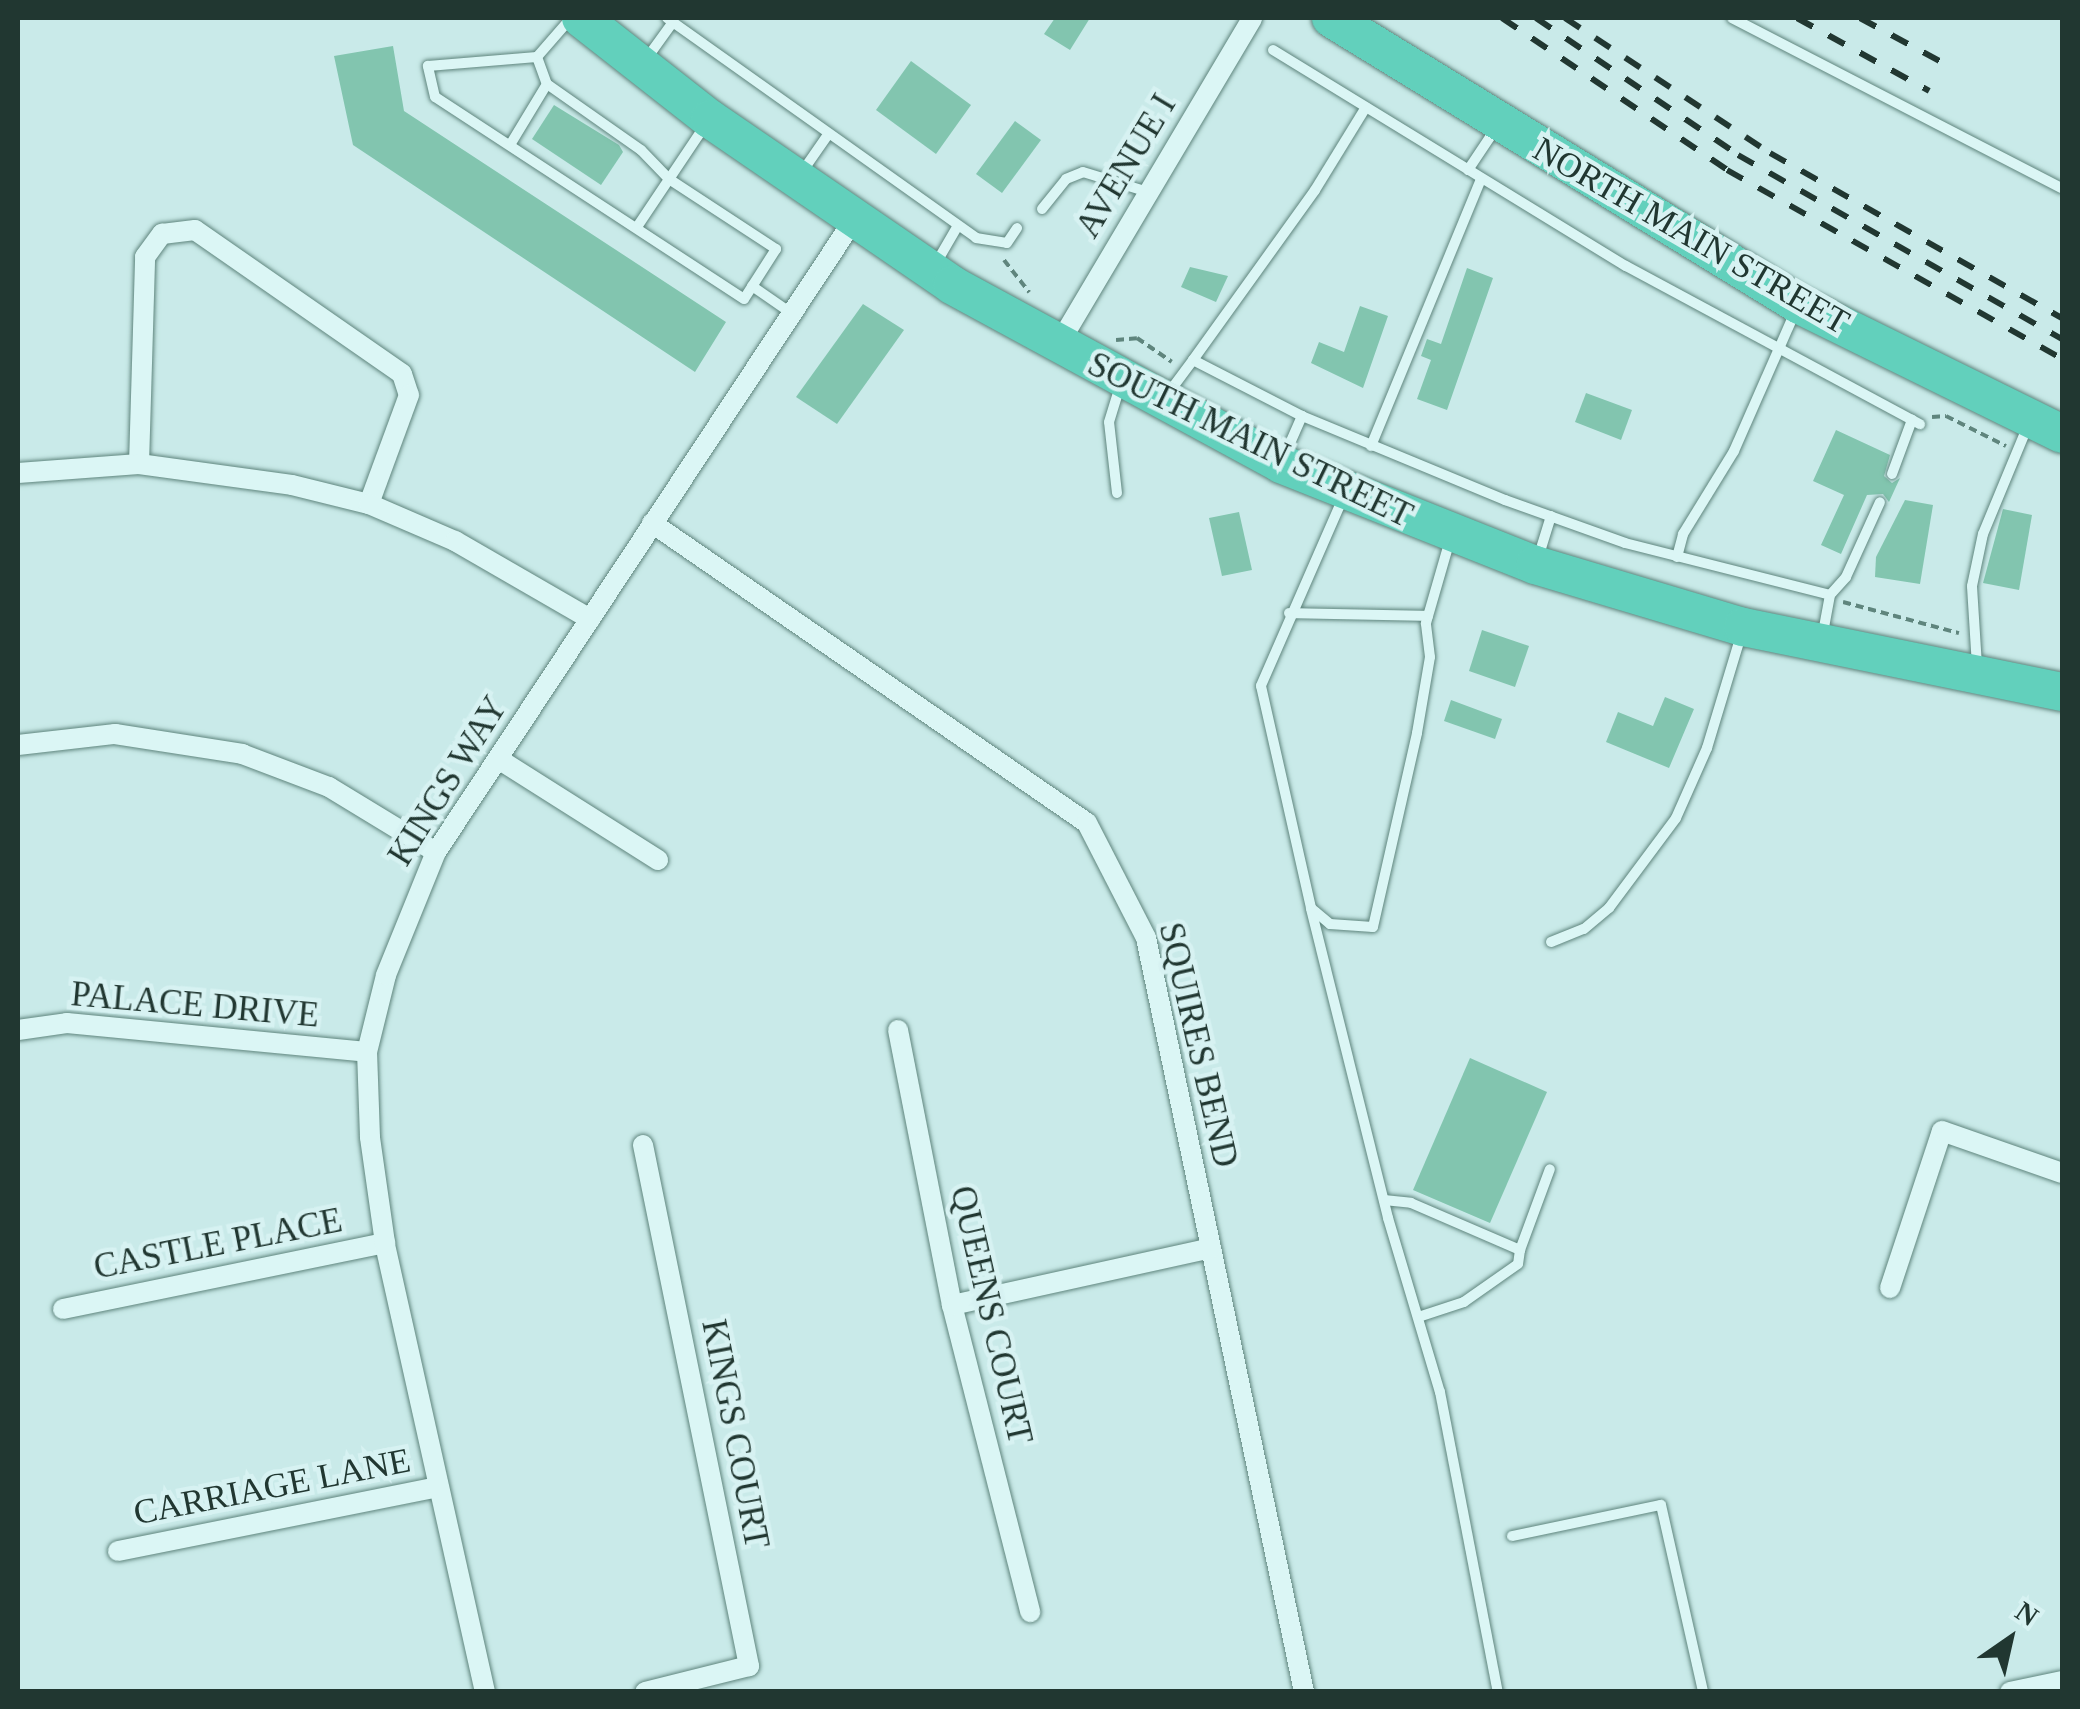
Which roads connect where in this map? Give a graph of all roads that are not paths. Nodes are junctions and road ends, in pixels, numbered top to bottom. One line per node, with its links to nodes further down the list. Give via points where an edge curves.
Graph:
1 (572, 18): 8 (lane)
2 (581, 18): 9 (highway, SOUTH MAIN STREET)
3 (1252, 18): 21 (street, AVENUE I)
4 (1331, 18): 13 (highway, NORTH MAIN STREET)
5 (1732, 18): 20 (lane)
6 (670, 20): 9 (lane); 14 (lane)
7 (1274, 50): 11 (lane)
8 (537, 57): 10 (lane); 15 (lane, via 428,66 434,97)
9 (642, 66): 12 (highway, SOUTH MAIN STREET)
10 (547, 84): 15 (lane); 17 (lane, via 641,150)
11 (1366, 107): 16 (lane); 33 (lane)
12 (710, 119): 17 (lane); 19 (highway, SOUTH MAIN STREET)
13 (1499, 124): 16 (lane); 29 (highway, NORTH MAIN STREET)
14 (826, 136): 19 (lane); 25 (lane)
15 (510, 145): 24 (lane)
16 (1468, 170): 18 (lane)
17 (669, 179): 24 (lane); 28 (lane, via 776,249)
18 (1481, 179): 32 (lane); 38 (lane)
19 (796, 180): 23 (highway, SOUTH MAIN STREET)
20 (2062, 188)
21 (1148, 192): 22 (lane, via 1083,172 1066,179); 31 (street, AVENUE I)
22 (1042, 209)
23 (853, 221): 27 (highway, SOUTH MAIN STREET); 30 (street, KINGS WAY)
24 (637, 227): 28 (lane, via 744,299)
25 (958, 227): 26 (lane, via 992,244 1008,243); 27 (lane)
26 (1017, 228)
27 (931, 272): 31 (highway, SOUTH MAIN STREET)
28 (752, 286): 30 (lane)
29 (1798, 304): 32 (lane); 37 (highway, NORTH MAIN STREET)
30 (792, 313): 48 (street, KINGS WAY)
31 (1057, 347): 34 (highway, SOUTH MAIN STREET)
32 (1776, 350): 42 (lane, via 1916,422); 50 (lane, via 1734,451 1683,534)
33 (1193, 360): 35 (lane); 36 (lane)
34 (1121, 382): 35 (highway, SOUTH MAIN STREET); 44 (lane, via 1109,422)
35 (1161, 404): 40 (highway, SOUTH MAIN STREET)
36 (1302, 416): 38 (lane); 40 (lane)
37 (2037, 434): 58 (lane, via 1983,534 1972,586)
38 (1371, 446): 47 (lane)
39 (139, 464): 41 (street); 46 (street, via 292,485); 46 (street, via 145,257 162,234 195,230 402,374 409,396)
40 (1281, 464): 43 (highway, SOUTH MAIN STREET)
41 (18, 473)
42 (1892, 474)
43 (1346, 491): 49 (highway, SOUTH MAIN STREET); 53 (lane)
44 (1117, 493)
45 (1880, 502): 52 (lane)
46 (368, 504): 55 (street, via 455,541)
47 (1551, 516): 50 (lane); 51 (lane)
48 (652, 523): 55 (street, KINGS WAY); 74 (street, SQUIRES BEND, via 1087,823 1146,938)
49 (1451, 534): 51 (highway, SOUTH MAIN STREET); 54 (lane)
50 (1677, 558): 52 (lane)
51 (1535, 565): 56 (highway, SOUTH MAIN STREET)
52 (1830, 596): 57 (lane)
53 (1289, 613): 54 (lane); 64 (lane, via 1262,686)
54 (1428, 616): 64 (lane, via 1430,656 1418,732 1373,927 1330,924)
55 (590, 619): 61 (street, KINGS WAY)
56 (1743, 626): 57 (highway, SOUTH MAIN STREET); 65 (lane, via 1707,748 1676,818 1609,908 1584,929)
57 (1821, 642): 58 (highway, SOUTH MAIN STREET)
58 (1976, 674): 59 (highway, SOUTH MAIN STREET)
59 (2055, 685)
60 (18, 744): 62 (street, via 115,734 242,754 329,787)
61 (500, 760): 62 (street, KINGS WAY); 63 (street)
62 (436, 852): 68 (street, KINGS WAY, via 406,912)
63 (658, 860)
64 (1311, 908): 72 (lane)
65 (1551, 942)
66 (18, 1030): 68 (street, PALACE DRIVE, via 67,1023)
67 (898, 1030): 77 (street, QUEENS COURT)
68 (367, 1052): 73 (street, KINGS WAY)
69 (644, 1145): 86 (street, KINGS COURT, via 749,1666)
70 (1550, 1170): 75 (lane)
71 (2062, 1173): 76 (street, via 1942,1131)
72 (1384, 1200): 75 (lane, via 1412,1203); 79 (lane)
73 (385, 1243): 78 (street, CASTLE PLACE); 80 (street, KINGS WAY)
74 (1211, 1248): 77 (street); 87 (street, SQUIRES BEND)
75 (1520, 1250): 79 (lane, via 1518,1264 1464,1302)
76 (1890, 1288)
77 (952, 1306): 83 (street, QUEENS COURT)
78 (63, 1309)
79 (1418, 1318): 88 (lane, via 1440,1392)
80 (438, 1488): 82 (street, CARRIAGE LANE); 85 (street, KINGS WAY)
81 (1512, 1536): 89 (lane, via 1661,1505)
82 (118, 1550)
83 (1030, 1612)
84 (2062, 1682): 90 (street)
85 (484, 1692)
86 (645, 1692)
87 (1304, 1692)
88 (1498, 1692)
89 (1702, 1692)
90 (2010, 1692)

